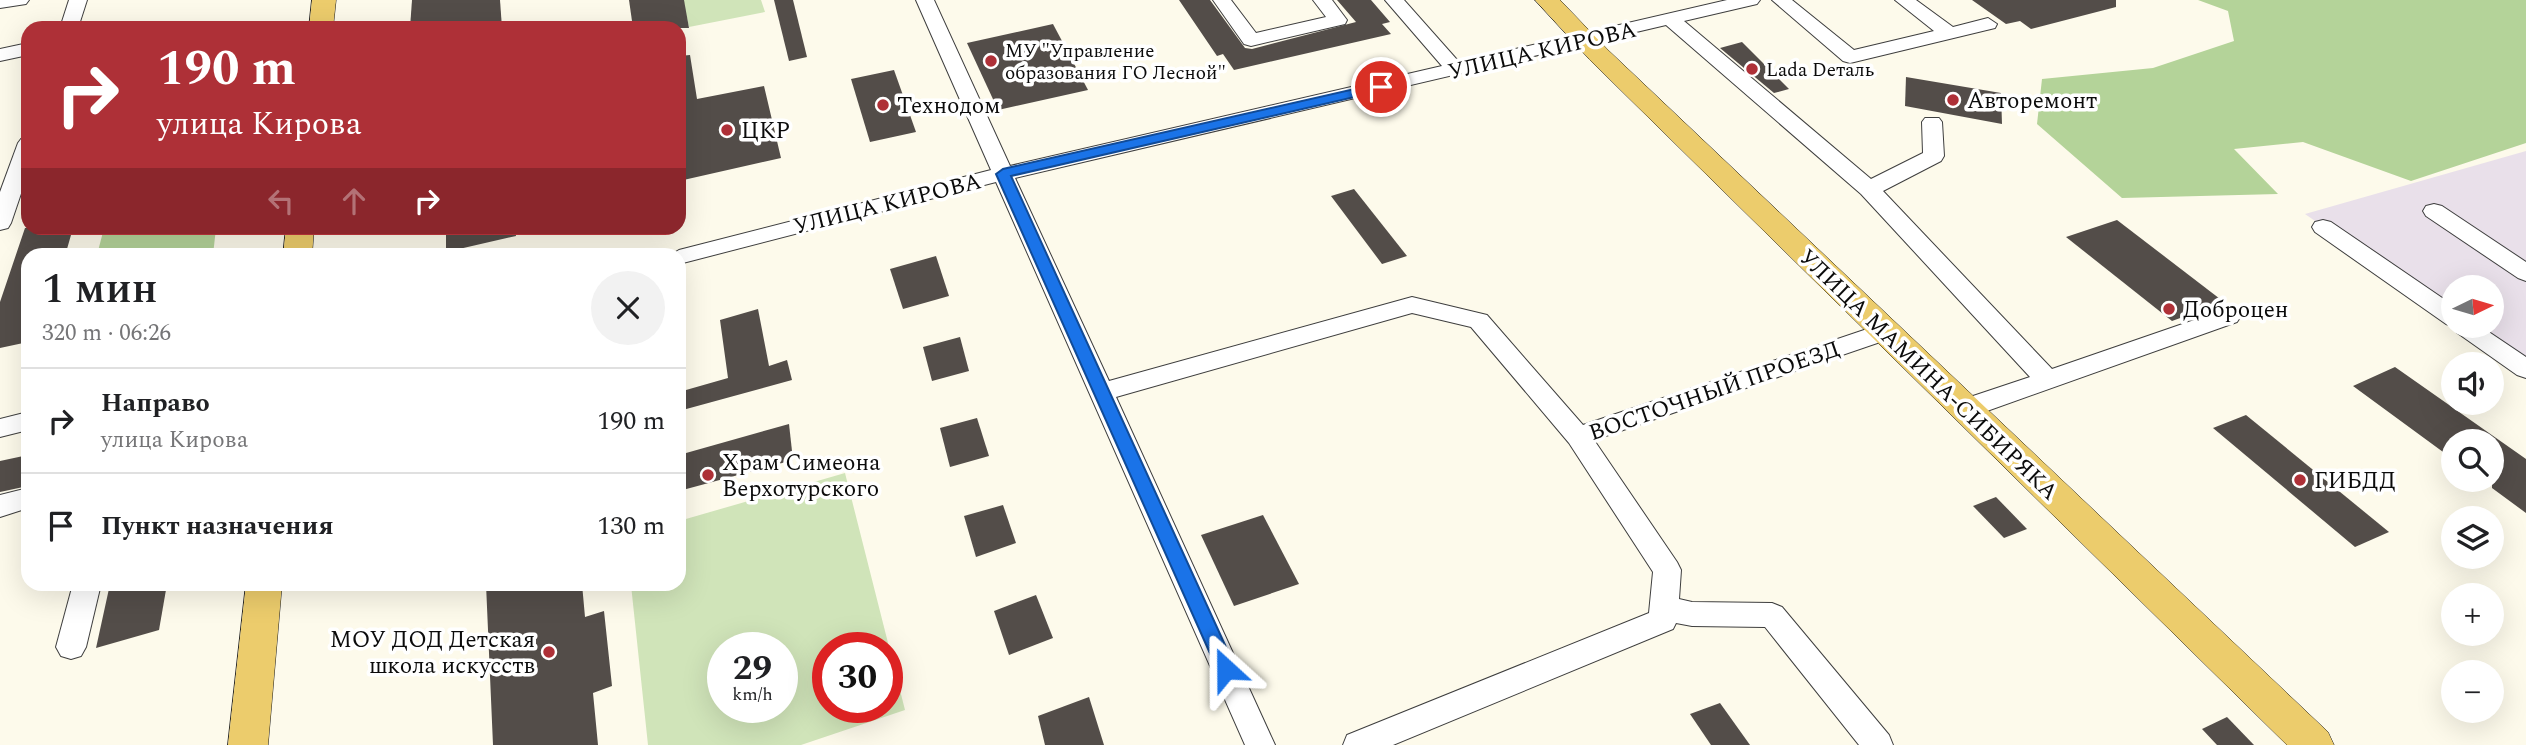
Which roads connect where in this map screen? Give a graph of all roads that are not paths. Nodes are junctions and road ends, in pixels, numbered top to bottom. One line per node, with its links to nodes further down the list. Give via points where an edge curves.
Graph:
1 (20, 0): 13 (street)
2 (78, 0): 15 (street)
3 (324, 0): 16 (main road)
4 (337, 0): 17 (main road)
5 (925, 0): 26 (street)
6 (1222, 0): 7 (street, via 1251,40 1338,20)
7 (1322, 0)
8 (1394, 0): 23 (street)
9 (1548, 0): 20 (main road, УЛИЦА МАМИНА-СИБИРЯКА)
10 (1751, 0): 14 (street, УЛИЦА КИРОВА)
11 (1781, 0): 19 (street, via 1850,57)
12 (1905, 0): 19 (street)
13 (0, 4)
14 (1671, 20): 20 (street, УЛИЦА КИРОВА); 27 (street)
15 (71, 21)
16 (322, 21)
17 (336, 21)
18 (1988, 24): 19 (street)
19 (1950, 33)
20 (1587, 40): 23 (street, УЛИЦА КИРОВА); 35 (main road, УЛИЦА МАМИНА-СИБИРЯКА)
21 (21, 50): 22 (street)
22 (0, 55)
23 (1456, 70): 26 (street, УЛИЦА КИРОВА)
24 (1933, 122): 27 (street, via 1934,156)
25 (16, 157): 29 (street)
26 (1003, 174): 31 (street, УЛИЦА КИРОВА); 39 (street)
27 (1869, 189): 38 (street)
28 (2434, 211): 32 (street)
29 (0, 223)
30 (2323, 227): 33 (street)
31 (686, 255)
32 (2526, 273)
33 (2441, 309)
34 (2229, 316): 38 (street)
35 (1884, 332): 40 (main road, УЛИЦА МАМИНА-СИБИРЯКА); 43 (street, ВОСТОЧНЫЙ ПРОЕЗД)
36 (2481, 338): 37 (street)
37 (2526, 369)
38 (2048, 380): 40 (street)
39 (1101, 392): 43 (street, via 1412,305 1479,321); 53 (street)
40 (1964, 409): 56 (main road, УЛИЦА МАМИНА-СИБИРЯКА)
41 (21, 423): 42 (street)
42 (0, 428)
43 (1578, 436): 49 (street, ВОСТОЧНЫЙ ПРОЕЗД, via 1667,570)
44 (21, 500): 45 (street)
45 (0, 506)
46 (85, 591): 50 (street)
47 (263, 591): 51 (main road)
48 (281, 591): 52 (main road)
49 (1664, 608): 54 (street, via 1663,620); 55 (street, via 1692,614 1772,615)
50 (71, 647)
51 (248, 745)
52 (268, 745)
53 (1260, 745)
54 (1358, 745)
55 (1878, 745)
56 (2314, 745)

